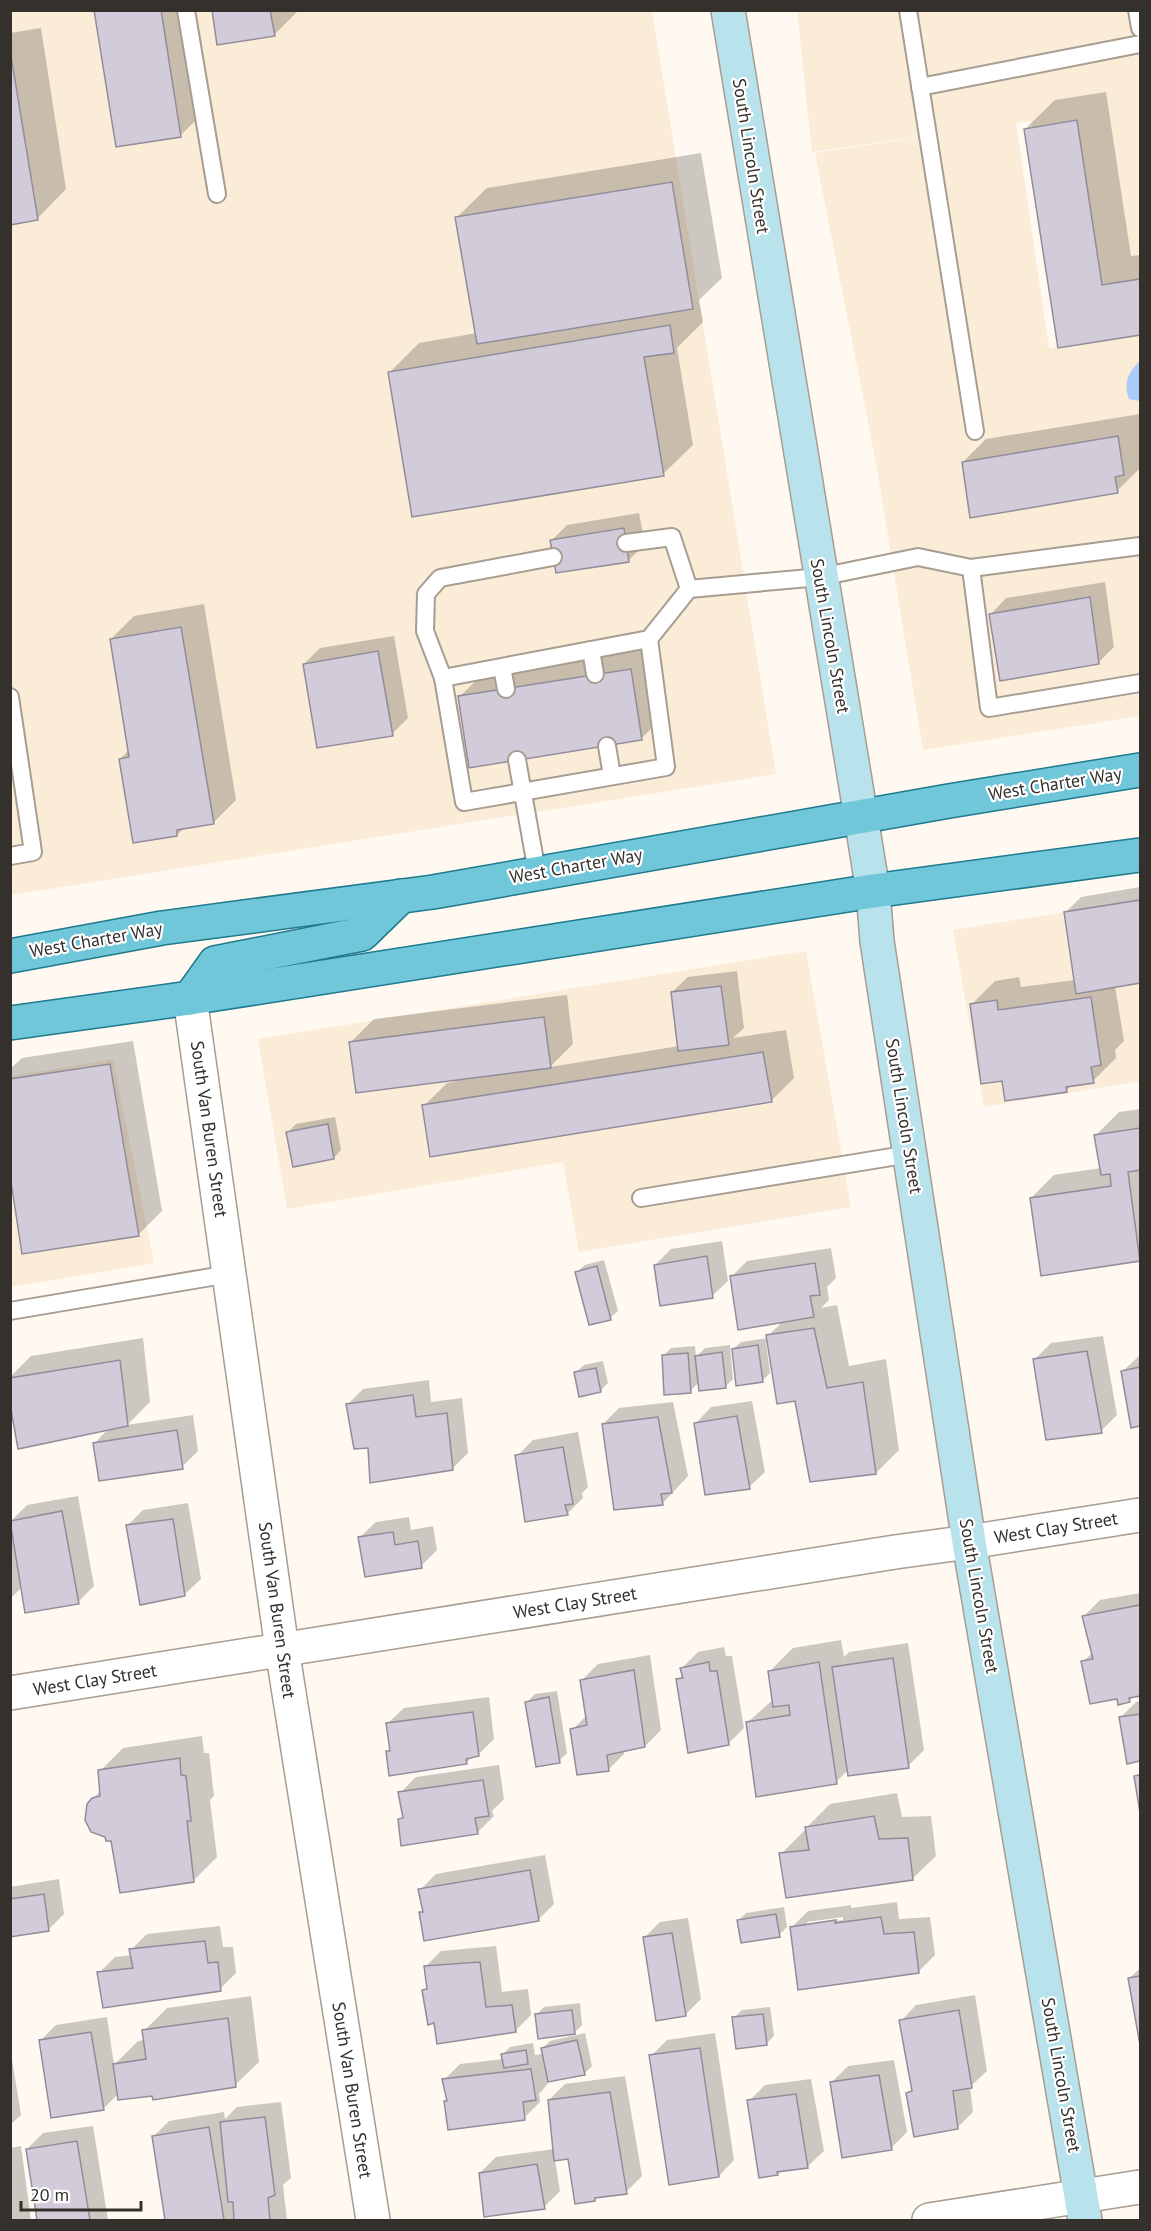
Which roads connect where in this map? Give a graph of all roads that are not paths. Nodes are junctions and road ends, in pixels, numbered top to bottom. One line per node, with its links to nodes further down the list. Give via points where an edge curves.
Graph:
1 (186, 10): 8 (lane)
2 (728, 10): 14 (street, South Lincoln Street)
3 (908, 10): 7 (lane)
4 (1137, 10): 5 (lane)
5 (1140, 28)
6 (1140, 44): 7 (lane)
7 (920, 87): 9 (lane)
8 (217, 194)
9 (975, 431)
10 (626, 543): 15 (lane, via 672,537)
11 (1140, 546): 13 (lane)
12 (553, 557): 20 (lane, via 440,578 426,594 425,632)
13 (971, 568): 14 (lane, via 918,557); 21 (lane, via 989,708)
14 (820, 577): 15 (lane); 29 (street, South Lincoln Street)
15 (689, 589): 16 (lane)
16 (648, 639): 17 (lane); 27 (lane, via 666,767)
17 (591, 650): 18 (lane); 19 (lane)
18 (501, 667): 20 (lane); 22 (lane)
19 (595, 674)
20 (443, 678): 28 (lane, via 464,802)
21 (1140, 683)
22 (506, 689)
23 (10, 697): 31 (lane, via 33,852)
24 (606, 746): 27 (lane)
25 (517, 760): 28 (lane)
26 (1140, 770): 29 (main road, West Charter Way)
27 (612, 776): 28 (lane)
28 (522, 792): 32 (lane)
29 (861, 817): 32 (main road, West Charter Way); 33 (street, South Lincoln Street)
30 (1140, 855): 33 (main road)
31 (10, 856)
32 (537, 872): 34 (main road, West Charter Way)
33 (873, 891): 36 (main road); 38 (street, South Lincoln Street)
34 (401, 896): 35 (main road, West Charter Way, via 162,928); 36 (main road, via 362,934 215,963)
35 (10, 956)
36 (190, 998): 37 (main road); 40 (street, South Van Buren Street)
37 (10, 1023)
38 (909, 1154): 39 (lane); 43 (street, South Lincoln Street)
39 (641, 1198)
40 (229, 1274): 41 (lane); 44 (street, South Van Buren Street)
41 (10, 1311)
42 (1140, 1515): 43 (street, West Clay Street)
43 (969, 1542): 44 (street, West Clay Street); 47 (street, South Lincoln Street)
44 (282, 1650): 45 (street, West Clay Street); 48 (street, South Van Buren Street)
45 (10, 1693)
46 (1140, 2187): 47 (street)
47 (1084, 2208): 49 (street)
48 (373, 2220)
49 (929, 2220)

